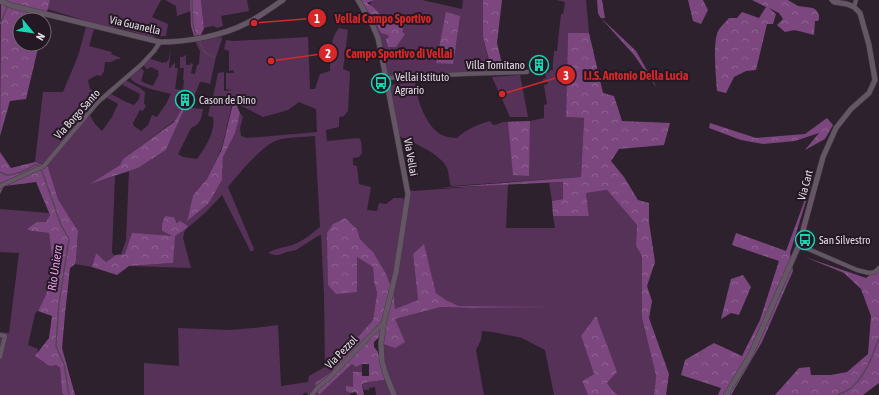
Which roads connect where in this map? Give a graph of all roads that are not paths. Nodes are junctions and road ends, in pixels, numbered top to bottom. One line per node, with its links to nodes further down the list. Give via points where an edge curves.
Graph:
1 (283, 0): 7 (street, Via Guanella, via 247,23 225,32)
2 (358, 0): 9 (street, Via Vellai, via 376,32)
3 (832, 0): 6 (street)
4 (856, 0): 6 (street)
5 (0, 1): 7 (street, Via Guanella)
6 (854, 7): 11 (street, Via Cart, via 860,13 875,80 870,93 851,109 836,128 823,157)
7 (160, 42): 10 (street, Via Borgo Santo, via 142,64 98,102 43,167)
8 (527, 72): 9 (street)
9 (386, 78): 13 (street, Via Vellai, via 408,194 396,272)
10 (0, 188)
11 (799, 245): 12 (street, via 869,274); 18 (street, Via Cart, via 751,354)
12 (879, 268)
13 (384, 322): 16 (street, Via Pezzol); 17 (street, Via Vellai, via 382,362)
14 (0, 334): 15 (street, via 5,336)
15 (0, 357)
16 (312, 395)
17 (394, 395)
18 (726, 395)

